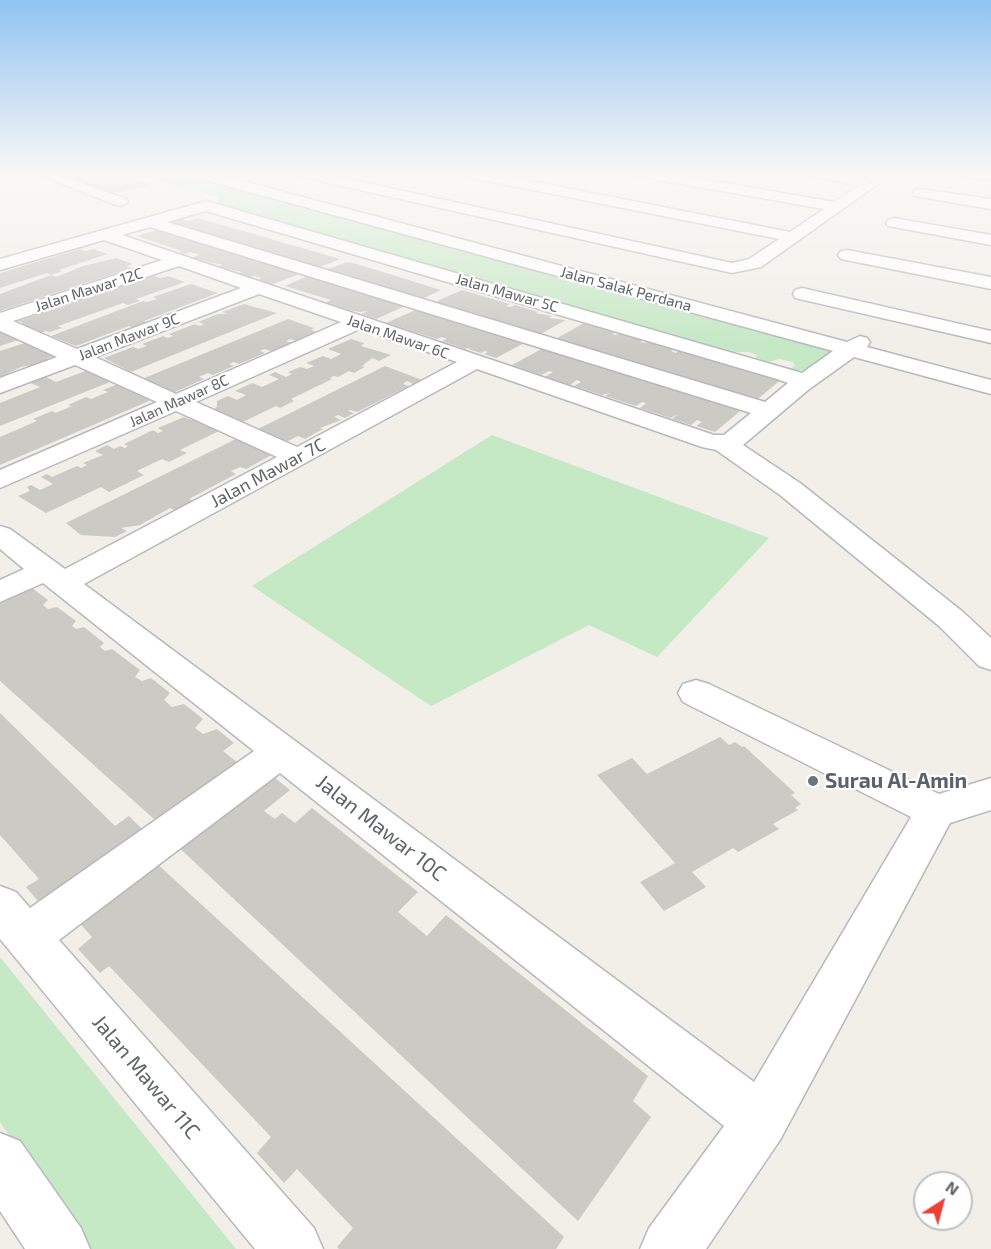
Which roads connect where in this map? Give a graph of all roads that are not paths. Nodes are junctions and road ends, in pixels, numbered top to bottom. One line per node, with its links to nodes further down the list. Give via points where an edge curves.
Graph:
1 (122, 230): 10 (street)
2 (178, 230): 17 (street)
3 (290, 230): 13 (street, Jalan Mawar 5C)
4 (414, 230): 28 (street, Jalan Salak Perdana)
5 (431, 230): 28 (street, Jalan Salak Perdana)
6 (562, 230): 11 (street, via 732,268 755,262)
7 (759, 230): 11 (street)
8 (803, 230): 11 (street)
9 (936, 230): 12 (street)
10 (105, 235): 15 (street, Jalan Mawar 6C); 16 (street)
11 (793, 237)
12 (991, 240)
13 (364, 252): 17 (street, Jalan Mawar 9C); 18 (street, Jalan Mawar 5C)
14 (847, 255): 19 (street)
15 (178, 261): 20 (street, Jalan Mawar 6C); 24 (street, Jalan Mawar 12C)
16 (0, 265)
17 (313, 271): 20 (street, Jalan Mawar 9C); 22 (street)
18 (466, 281): 22 (street, Jalan Mawar 8C); 23 (street, Jalan Mawar 5C)
19 (991, 283)
20 (260, 289): 25 (street, Jalan Mawar 6C); 29 (street, Jalan Mawar 9C)
21 (802, 294): 26 (street)
22 (417, 303): 25 (street, Jalan Mawar 8C); 27 (street)
23 (584, 315): 27 (street, Jalan Mawar 7C); 33 (street, Jalan Mawar 5C, via 784,374 797,379)
24 (0, 321): 29 (street)
25 (362, 324): 30 (street, Jalan Mawar 6C); 35 (street, Jalan Mawar 8C)
26 (991, 338)
27 (538, 340): 30 (street, Jalan Mawar 7C); 36 (street)
28 (855, 346): 31 (street, Jalan Salak Perdana); 33 (street); 34 (street, Jalan Salak Perdana)
29 (76, 357): 32 (street, Jalan Mawar 9C); 35 (street)
30 (481, 365): 37 (street, Jalan Mawar 6C, via 692,437); 38 (street, Jalan Mawar 7C)
31 (991, 377)
32 (0, 386)
33 (800, 386): 36 (street)
34 (991, 387)
35 (177, 402): 38 (street); 39 (street, Jalan Mawar 8C)
36 (768, 411): 37 (street, via 733,440)
37 (723, 443): 43 (street, via 799,496 951,619)
38 (298, 457): 41 (street, Jalan Mawar 7C)
39 (0, 480)
40 (0, 535): 41 (street, Jalan Mawar 10C)
41 (54, 576): 42 (street, Jalan Mawar 7C); 45 (street, Jalan Mawar 10C)
42 (0, 592)
43 (991, 658)
44 (696, 693): 47 (street)
45 (282, 751): 48 (street); 49 (street, Jalan Mawar 10C)
46 (991, 794): 47 (street)
47 (936, 811): 49 (street)
48 (13, 922): 52 (street, Jalan Mawar 11C)
49 (761, 1121): 53 (street)
50 (0, 1161): 51 (street)
51 (60, 1249)
52 (293, 1249)
53 (670, 1249)

